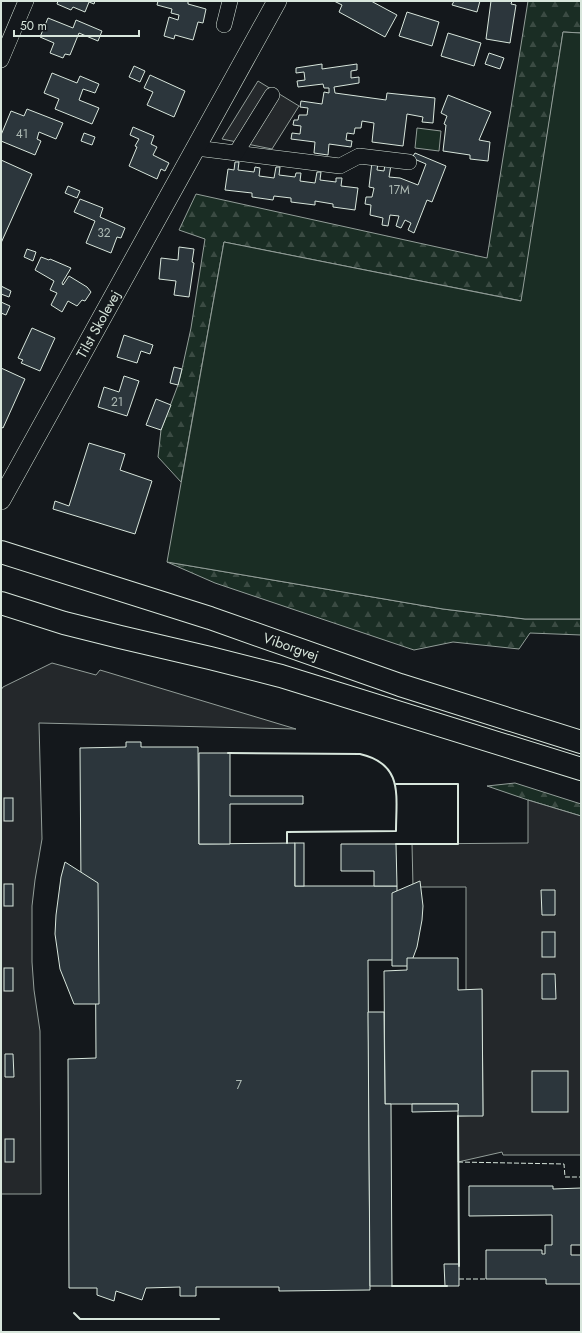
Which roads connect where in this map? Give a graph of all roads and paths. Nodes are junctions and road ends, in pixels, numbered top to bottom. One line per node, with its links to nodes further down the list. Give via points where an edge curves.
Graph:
1 (26, 1): 5 (street)
2 (230, 1): 4 (street)
3 (277, 1): 7 (street, Tilst Skolevej)
4 (224, 25)
5 (1, 60)
6 (272, 95): 8 (street)
7 (196, 148): 8 (street); 10 (street, Tilst Skolevej)
8 (236, 153): 9 (street, via 340,166 359,156)
9 (409, 162)
10 (1, 500)
11 (1, 552): 13 (main road, Viborgvej, via 210,618 400,685)
12 (1, 604): 14 (main road, via 92,630 280,676)
13 (581, 742)
14 (581, 769)

